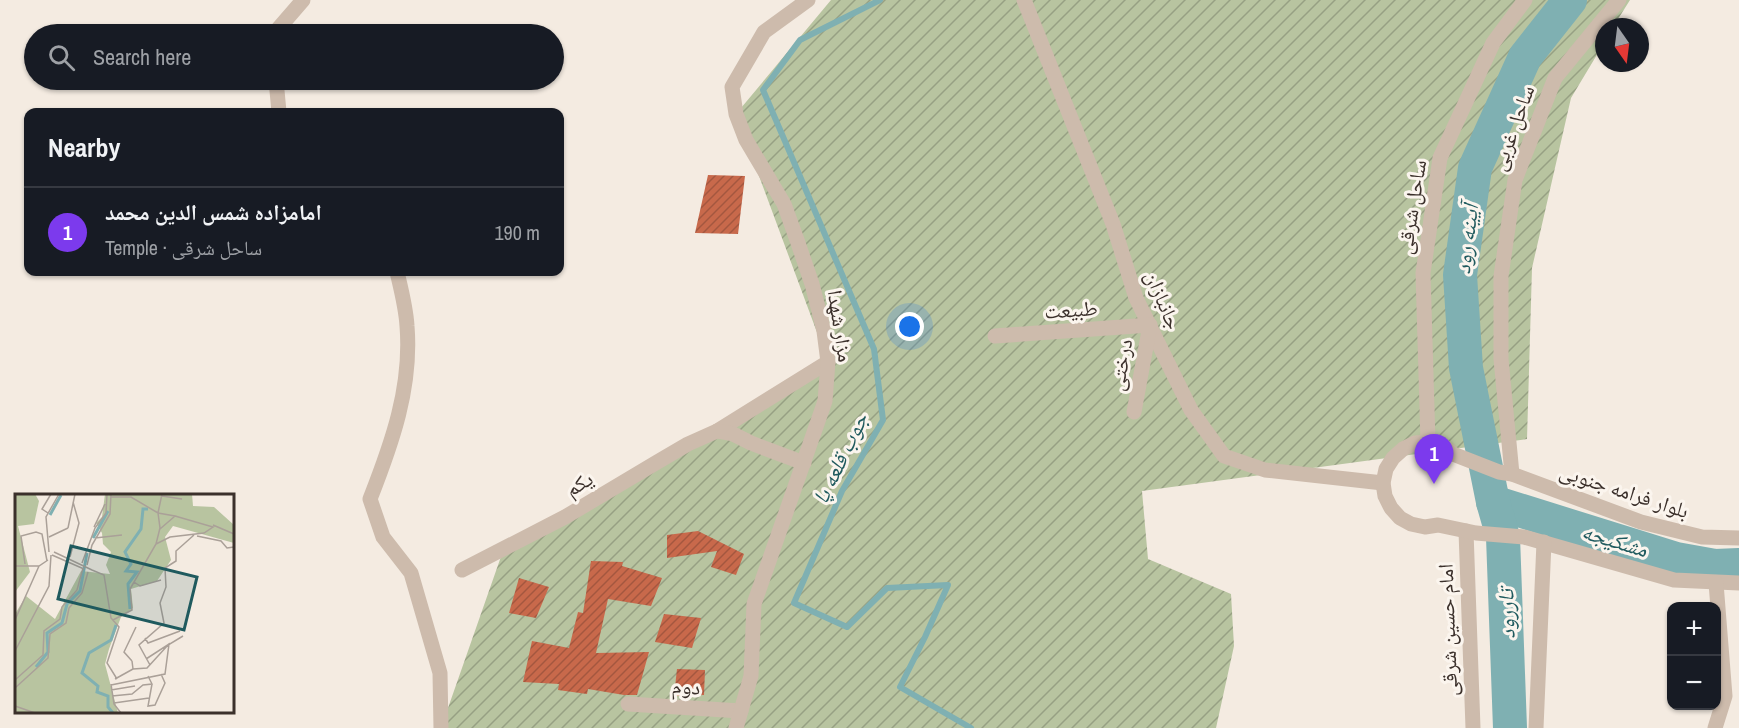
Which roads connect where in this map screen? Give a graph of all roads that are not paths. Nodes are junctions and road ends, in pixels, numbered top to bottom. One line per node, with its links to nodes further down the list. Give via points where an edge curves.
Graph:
1 (303, 0): 6 (street)
2 (808, 0): 12 (street, مزار شهدا, via 764,32 732,87 736,114 746,140 784,204 797,240 818,307)
3 (1024, 0): 10 (street, جانبازان)
4 (1525, 0): 15 (street, ساحل شرقی, via 1493,43 1440,158 1424,273)
5 (1619, 0): 17 (street, ساحل غربی, via 1554,78 1515,180 1501,276)
6 (282, 24)
7 (277, 90): 8 (street)
8 (279, 108)
9 (399, 276): 27 (street, via 407,325 407,377 391,447 370,499 383,537 411,573 440,673)
10 (1150, 326): 11 (street, طبیعت); 13 (street, درختی); 18 (street, جانبازان, via 1191,410 1224,456 1265,470)
11 (995, 336)
12 (828, 362): 14 (street, یکم); 16 (street, مزار شهدا, via 825,401)
13 (1134, 412)
14 (717, 431): 16 (street); 22 (street, یکم)
15 (1428, 442): 17 (street, بلوار فرامه جنوبی, via 1442,444 1453,454); 18 (street, via 1415,443 1393,458)
16 (804, 463): 26 (street, مزار شهدا, via 754,604 751,676)
17 (1505, 473): 20 (street, بلوار فرامه جنوبی, via 1641,522 1702,537)
18 (1383, 483): 19 (street, via 1385,496 1400,518 1425,527 1438,525)
19 (1471, 532): 21 (street); 29 (street, امام حسین شرقی)
20 (1739, 538)
21 (1544, 542): 23 (street, via 1674,580); 30 (street)
22 (462, 570)
23 (1716, 583): 24 (street); 31 (street, via 1725,696)
24 (1739, 583)
25 (628, 704): 26 (street, دوم)
26 (741, 711): 28 (street, مزار شهدا)
27 (441, 728)
28 (736, 728)
29 (1473, 728)
30 (1536, 728)
31 (1714, 728)

